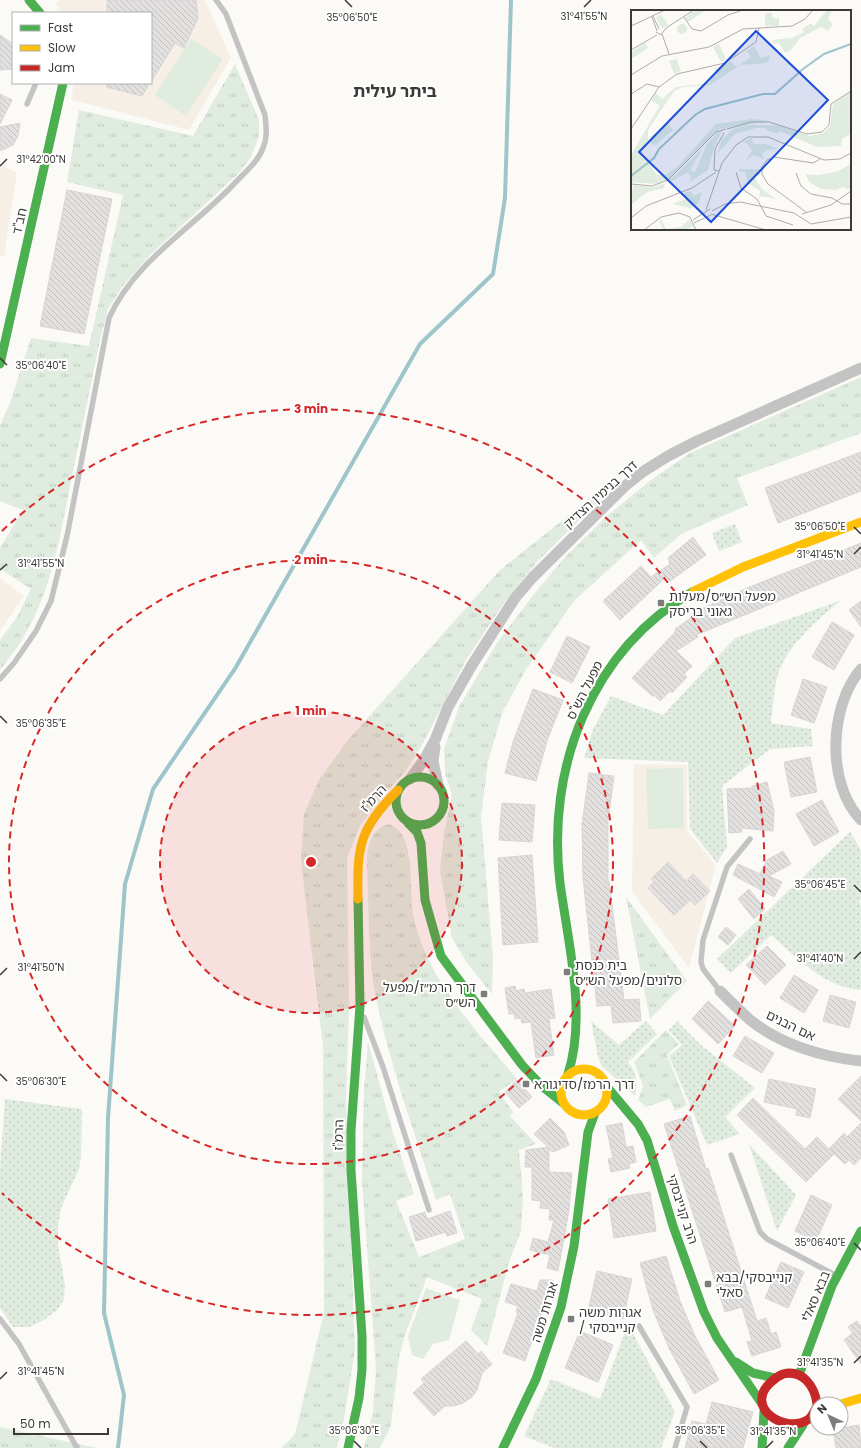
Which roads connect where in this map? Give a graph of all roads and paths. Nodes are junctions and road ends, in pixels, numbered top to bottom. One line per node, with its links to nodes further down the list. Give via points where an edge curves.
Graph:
1 (29, 0): 3 (street)
2 (216, 0): 11 (lane, via 226,14 264,114 267,131 263,148 251,166 215,204 145,265 117,299 109,318 67,536 51,600 36,631)
3 (39, 12)
4 (36, 84): 6 (lane)
5 (63, 84): 7 (street, חב"ד)
6 (27, 104)
7 (0, 364)
8 (861, 368): 12 (street, דרך בנימין הצדיק, via 691,444 650,467 625,486 542,567 515,598 472,665 448,707)
9 (861, 522): 24 (street, מפעל הש"ס, via 729,574 675,602 635,635 603,677 579,727 560,794 557,822 557,851)
10 (861, 669): 17 (street, via 846,693 839,717 836,754 838,773 844,791)
11 (0, 679)
12 (438, 732): 13 (street, via 424,760); 14 (street, via 433,761)
13 (410, 779): 14 (street, via 425,778); 15 (street)
14 (438, 785): 18 (street, via 444,800 440,815)
15 (398, 790): 16 (street, via 396,805); 19 (street, הרמ"ז)
16 (405, 820): 18 (street, via 422,826); 19 (street, הרמ"ז, via 392,813 384,813); 21 (street, via 417,832 421,843)
17 (861, 820)
18 (434, 821): 21 (street, via 429,836)
19 (368, 824): 23 (street, הרמ"ז, via 358,848 357,866)
20 (750, 839): 22 (lane, via 727,867 703,940 703,969)
21 (424, 881): 28 (street, via 430,922 441,956)
22 (720, 991): 27 (street, אם הבנים, via 750,1020 788,1042 816,1053)
23 (360, 1006): 38 (lane, via 383,1067); 53 (street, הרמ"ז, via 351,1131 351,1170 362,1370)
24 (577, 1017): 25 (street, מפעל הש"ס); 30 (street, מפעל הש"ס, via 575,1056)
25 (584, 1044)
26 (587, 1058): 29 (street)
27 (861, 1061)
28 (522, 1065): 30 (street, via 541,1078 550,1080); 32 (street)
29 (592, 1069): 30 (street, via 575,1070); 31 (street, via 604,1079)
30 (566, 1077): 32 (street, via 561,1088)
31 (607, 1087): 33 (street, via 607,1094); 35 (street, הרב קנייבסקי)
32 (563, 1103): 34 (street)
33 (598, 1110): 34 (street, via 582,1116); 35 (street, via 620,1108); 37 (street, אגרות משה, via 589,1128)
34 (570, 1111): 37 (street, אגרות משה, via 577,1129)
35 (632, 1116): 43 (street, הרב קנייבסקי, via 647,1140 704,1312)
36 (731, 1155): 40 (lane, via 760,1232 766,1239)
37 (583, 1175): 54 (street, אגרות משה, via 572,1258 556,1320 529,1394)
38 (429, 1210)
39 (861, 1230): 40 (street, בבא סאלי)
40 (837, 1276): 44 (street, בבא סאלי, via 819,1317)
41 (0, 1319): 52 (lane, via 19,1344)
42 (639, 1326): 55 (lane, via 687,1407)
43 (728, 1354): 45 (street, via 753,1373); 49 (street)
44 (799, 1375): 45 (street, via 788,1374); 46 (street, via 812,1384)
45 (775, 1378): 49 (street, via 765,1389)
46 (816, 1396)
47 (861, 1398): 48 (street)
48 (849, 1402)
49 (763, 1407): 51 (street, via 770,1421 780,1427 792,1429); 56 (street)
50 (809, 1420): 51 (street)
51 (803, 1425): 57 (street)
52 (77, 1448)
53 (348, 1448)
54 (503, 1448)
55 (675, 1448)
56 (762, 1448)
57 (788, 1448)

